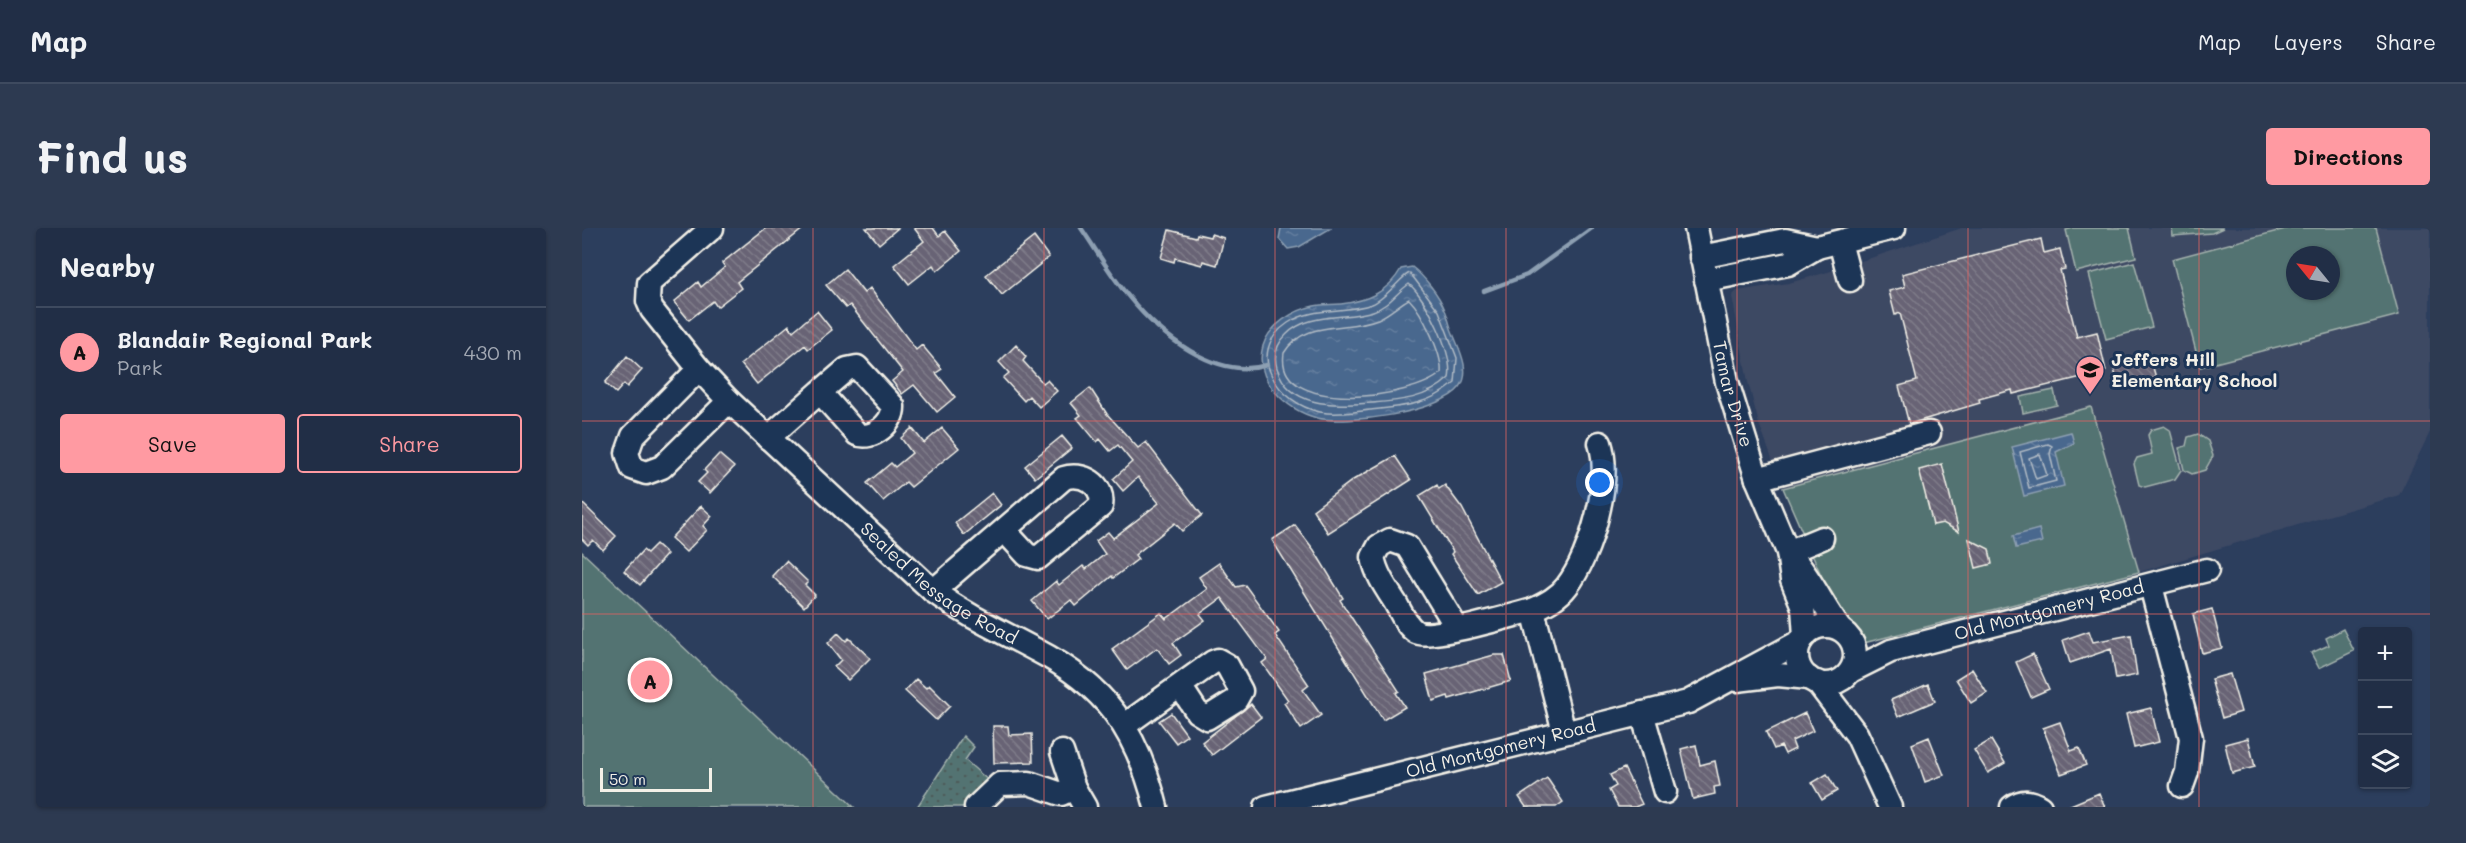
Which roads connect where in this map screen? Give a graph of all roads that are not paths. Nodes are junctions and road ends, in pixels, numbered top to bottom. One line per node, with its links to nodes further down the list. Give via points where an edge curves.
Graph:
1 (712, 228): 9 (street, Sealed Message Road, via 654,275 647,290 652,310)
2 (1696, 228): 6 (street, Tamar Drive)
3 (1894, 228): 4 (street)
4 (1839, 242): 5 (street); 8 (street)
5 (1817, 247): 6 (street, via 1785,240); 7 (street, via 1788,264)
6 (1701, 256): 7 (street, Tamar Drive)
7 (1706, 280): 15 (street, Tamar Drive, via 1727,382)
8 (1850, 280)
9 (699, 369): 11 (street, Sealed Message Road); 11 (street, via 633,436 627,453 632,468 646,473 662,467)
10 (820, 392): 13 (street)
11 (729, 401): 13 (street, Sealed Message Road)
12 (1929, 433): 15 (street)
13 (768, 438): 21 (street, Sealed Message Road)
14 (1600, 443): 22 (street, via 1604,491 1585,552 1567,586)
15 (1757, 479): 18 (street, Tamar Drive)
16 (1004, 530): 21 (street)
17 (1822, 538): 18 (street)
18 (1788, 552): 24 (street, Tamar Drive, via 1806,572 1818,599); 25 (street, Tamar Drive, via 1792,580 1803,607)
19 (2207, 570): 20 (street, Old Montgomery Road)
20 (2151, 586): 26 (street, Old Montgomery Road); 36 (street, via 2191,738)
21 (933, 591): 32 (street, Sealed Message Road, via 967,614 1074,672 1113,708)
22 (1533, 610): 23 (street); 33 (street)
23 (1457, 628)
24 (1844, 632): 25 (street, via 1820,627); 26 (street); 27 (street, via 1855,654)
25 (1803, 638): 28 (street, Old Montgomery Road); 29 (street, via 1797,655 1799,664)
26 (1891, 651): 27 (street, Old Montgomery Road)
27 (1848, 674): 29 (street, via 1834,683); 34 (street)
28 (1730, 680): 29 (street, Old Montgomery Road, via 1778,675); 31 (street, Old Montgomery Road, via 1688,702)
29 (1813, 680): 34 (street)
30 (1180, 686): 32 (street)
31 (1642, 713): 33 (street, Old Montgomery Road); 37 (street)
32 (1125, 725): 40 (street, Sealed Message Road, via 1146,769)
33 (1564, 732): 41 (street, Old Montgomery Road)
34 (1857, 735): 42 (street)
35 (1062, 752): 38 (street)
36 (2182, 786)
37 (1665, 792)
38 (1079, 797): 39 (street, via 1013,781 1000,784)
39 (976, 807)
40 (1156, 807)
41 (1266, 807)
42 (1890, 807)
43 (2012, 807): 44 (street, via 2030,801)
44 (2040, 807)

